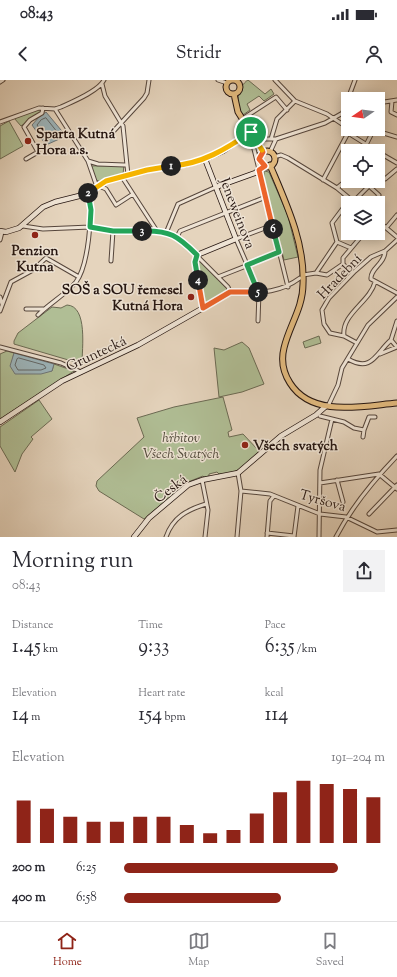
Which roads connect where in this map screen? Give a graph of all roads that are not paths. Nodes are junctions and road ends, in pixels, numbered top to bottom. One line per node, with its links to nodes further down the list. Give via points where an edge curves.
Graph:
1 (4, 80): 8 (street)
2 (104, 80): 10 (street)
3 (149, 80): 24 (street, via 144,98)
4 (218, 80): 9 (street)
5 (275, 80): 14 (street)
6 (355, 80): 11 (street)
7 (237, 81): 9 (main road); 12 (main road, via 240,90)
8 (0, 82)
9 (227, 83): 12 (main road, via 228,92)
10 (102, 84): 18 (street); 24 (street, via 105,96)
11 (350, 92)
12 (234, 94): 22 (main road, via 237,110)
13 (397, 100): 15 (street)
14 (295, 101): 19 (street); 23 (street)
15 (392, 101): 16 (street); 21 (street, via 391,112)
16 (385, 102)
17 (43, 108): 18 (street); 25 (street); 42 (street, via 42,113 24,127 38,152)
18 (55, 109): 44 (street)
19 (286, 110): 22 (street, via 276,97); 34 (street, via 277,119)
20 (341, 113): 23 (street)
21 (397, 115)
22 (242, 119): 27 (main road)
23 (333, 119): 26 (street); 35 (street, via 325,124)
24 (122, 121): 29 (street); 46 (street)
25 (0, 122)
26 (341, 123)
27 (251, 132): 38 (main road); 43 (street, via 223,151)
28 (385, 133): 32 (street)
29 (110, 134)
30 (346, 136): 53 (street)
31 (353, 136): 37 (street)
32 (397, 137)
33 (264, 139): 34 (street)
34 (271, 139): 35 (street)
35 (276, 139): 39 (street)
36 (252, 141): 48 (street)
37 (365, 144)
38 (263, 152): 39 (main road); 47 (main road, via 259,159)
39 (270, 152): 41 (main road)
40 (385, 155): 45 (street)
41 (274, 156): 47 (main road, via 274,162); 53 (street, via 288,158)
42 (26, 159)
43 (205, 159): 50 (street); 56 (street, Jeneweinova)
44 (88, 161): 46 (street); 55 (street)
45 (397, 163)
46 (126, 165): 50 (street)
47 (267, 166): 48 (street); 94 (main road, via 285,200 294,228)
48 (259, 170): 56 (street); 65 (street)
49 (397, 170): 52 (street)
50 (128, 175): 51 (street)
51 (122, 176): 55 (street); 61 (street)
52 (385, 179)
53 (323, 180): 57 (street)
54 (341, 185): 57 (street)
55 (98, 186): 60 (street); 61 (street, via 106,189 116,205)
56 (216, 187): 66 (street, Jeneweinova); 76 (street, via 178,204)
57 (337, 188): 62 (street)
58 (366, 188): 63 (street)
59 (370, 188): 64 (street)
60 (87, 194): 70 (street, via 43,207); 71 (street, via 90,204)
61 (133, 194): 73 (street)
62 (347, 196)
63 (358, 196)
64 (378, 196)
65 (266, 197): 66 (street); 69 (street)
66 (226, 213): 77 (street, via 180,231); 78 (street, Jeneweinova)
67 (341, 214): 82 (street, via 332,223)
68 (397, 215): 72 (street)
69 (272, 225): 78 (street); 85 (street)
70 (23, 226): 71 (street, via 43,229); 75 (street)
71 (90, 227): 74 (street); 92 (street)
72 (386, 228): 79 (street)
73 (157, 230): 74 (street); 76 (street)
74 (113, 231): 87 (street)
75 (1, 232): 80 (street)
76 (166, 233): 77 (street)
77 (178, 237): 86 (street)
78 (236, 239): 86 (street); 89 (street, Jeneweinova)
79 (397, 239): 84 (street, Hradební)
80 (0, 240)
81 (358, 240): 83 (street)
82 (337, 242): 83 (street); 90 (street)
83 (351, 248): 88 (street, via 342,258)
84 (385, 251): 91 (street, Hradební, via 371,257); 95 (street, via 384,259 371,276)
85 (279, 252): 89 (street); 96 (street)
86 (197, 255): 93 (street); 104 (street, via 195,262)
87 (111, 261)
88 (342, 264): 90 (street, via 327,275); 91 (street)
89 (247, 265): 93 (street); 98 (street, Jeneweinova)
90 (316, 273): 94 (street)
91 (353, 273): 111 (street, Hradební, via 329,298 321,312 327,330)
92 (79, 277): 100 (street, via 47,258 34,270 11,282); 106 (street)
93 (218, 277): 97 (street)
94 (302, 277): 96 (street); 120 (main road, via 302,299 285,344 283,366 288,380 297,393 314,403)
95 (375, 282): 99 (street); 111 (street, via 346,322)
96 (288, 287): 98 (street)
97 (230, 292): 98 (street); 104 (street)
98 (259, 292): 109 (street, Jeneweinova)
99 (397, 293)
100 (5, 295): 101 (street); 103 (street)
101 (0, 296): 103 (street)
102 (397, 296): 113 (street, Česká, via 369,323)
103 (2, 304): 107 (street)
104 (203, 308): 118 (street, Gruntecká, via 138,345)
105 (26, 309): 106 (street)
106 (43, 310): 108 (street)
107 (0, 311)
108 (38, 315)
109 (258, 321)
110 (397, 321): 112 (street)
111 (344, 336): 113 (street, Hradební)
112 (391, 340): 115 (street); 116 (street)
113 (357, 343): 117 (street, Česká)
114 (0, 347): 118 (street, via 62,363)
115 (397, 347): 116 (street)
116 (380, 354): 117 (street, via 368,364 358,364)
117 (348, 359): 120 (street, Česká)
118 (81, 372): 124 (street, Gruntecká, via 57,384)
119 (397, 403): 120 (main road)
120 (327, 406): 128 (street, Česká, via 317,415 281,436)
121 (320, 416): 123 (street)
122 (375, 417): 125 (street, via 369,417)
123 (332, 419): 125 (street); 132 (street, via 323,456)
124 (0, 422)
125 (364, 430): 126 (street)
126 (363, 437)
127 (397, 456): 129 (street)
128 (238, 473): 130 (street, Česká); 134 (street)
129 (380, 474): 131 (street); 133 (street); 141 (street)
130 (202, 480): 137 (street); 146 (street, Česká, via 182,489 149,518)
131 (338, 480): 132 (street); 136 (street)
132 (320, 483): 139 (street)
133 (396, 487): 140 (street)
134 (241, 491): 135 (street, Tyršova, via 263,492); 149 (street)
135 (274, 496): 138 (street, Tyršova); 144 (street, via 270,501)
136 (343, 502)
137 (206, 504): 147 (street, via 181,514); 148 (street, via 208,510)
138 (298, 506): 139 (street, Tyršova); 145 (street)
139 (320, 514): 141 (street, Tyršova); 150 (street)
140 (369, 514)
141 (346, 517): 143 (street, Tyršova); 151 (street)
142 (397, 530): 143 (street)
143 (377, 532): 152 (street)
144 (267, 535): 145 (street)
145 (294, 536)
146 (134, 537)
147 (166, 537)
148 (205, 537)
149 (237, 537)
150 (319, 537)
151 (336, 537)
152 (377, 537)

